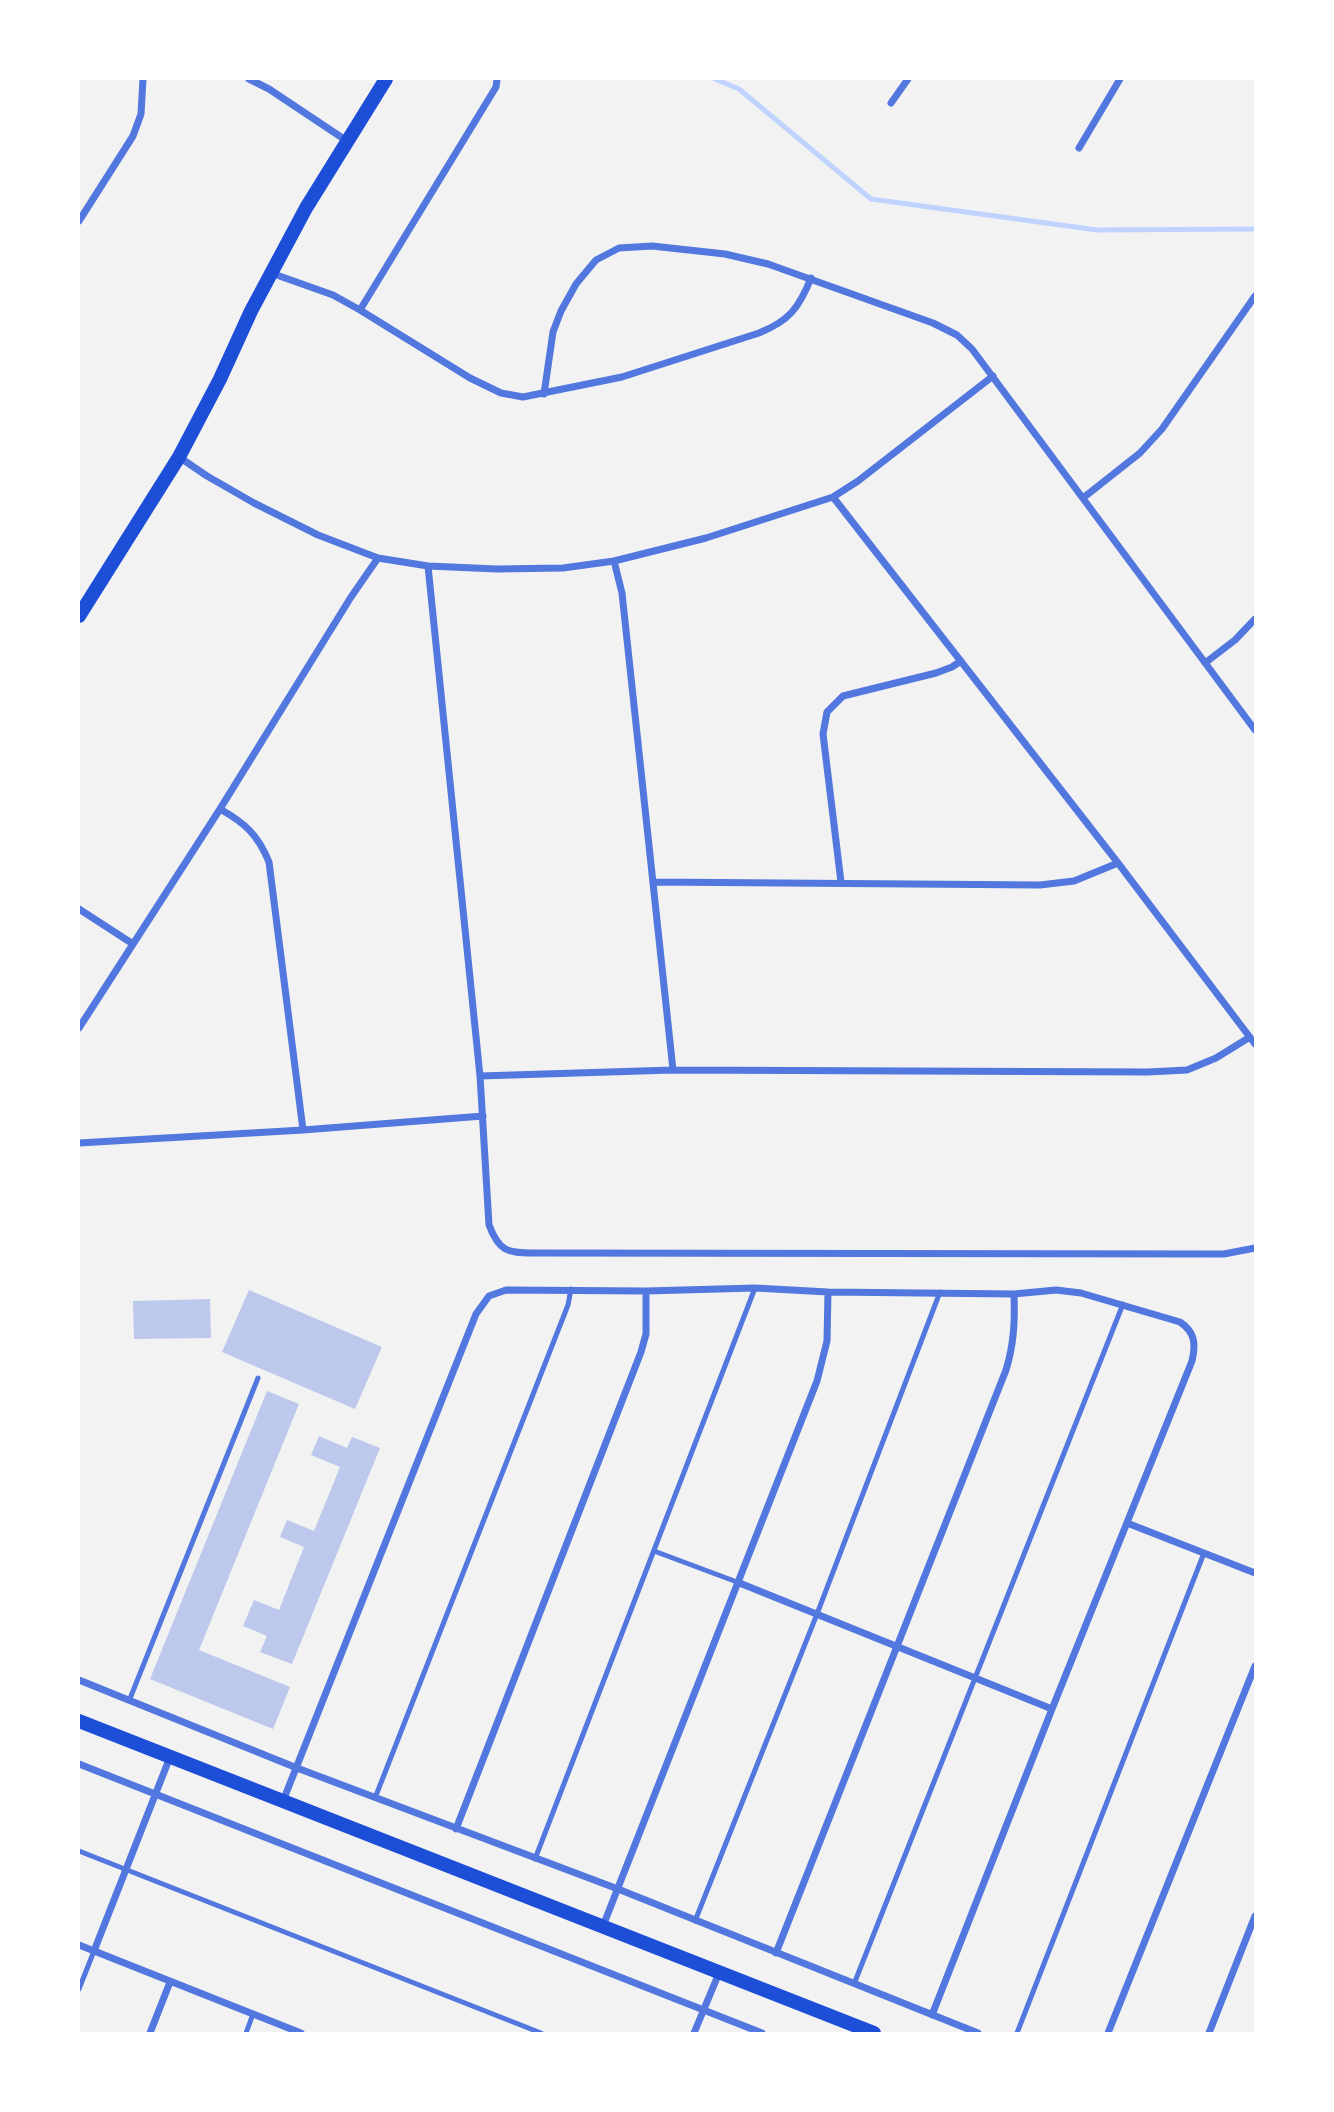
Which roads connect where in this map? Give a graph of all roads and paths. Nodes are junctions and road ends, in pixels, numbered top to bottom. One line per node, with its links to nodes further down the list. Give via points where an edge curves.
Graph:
1 (143, 79): 10 (street, via 141,114 133,136)
2 (248, 79): 8 (street)
3 (386, 79): 8 (main road)
4 (497, 79): 14 (street)
5 (908, 79): 7 (street)
6 (1120, 79): 9 (street)
7 (891, 103)
8 (347, 141): 11 (main road)
9 (1079, 148)
10 (79, 221)
11 (271, 273): 14 (street); 17 (main road)
12 (811, 278): 15 (street, via 957,335); 16 (street, via 793,314 778,326 622,377); 16 (street, via 725,254 652,246 618,248 596,260 561,311 552,332)
13 (1255, 296): 19 (street, via 1162,429 1140,453)
14 (360, 310): 16 (street, via 501,393)
15 (993, 376): 18 (street); 19 (street)
16 (544, 394)
17 (180, 457): 20 (street, via 254,503); 23 (main road)
18 (833, 498): 21 (street); 25 (street)
19 (1083, 498): 26 (street)
20 (378, 558): 22 (street); 28 (street)
21 (614, 561): 22 (street, via 563,568); 30 (street, via 622,593)
22 (428, 566): 38 (street)
23 (79, 616)
24 (1255, 619): 26 (street)
25 (961, 661): 29 (street); 31 (street, via 936,673 843,696 827,712 823,734)
26 (1205, 663): 27 (street)
27 (1255, 730)
28 (220, 809): 33 (street); 40 (street, via 250,830 269,862)
29 (1118, 863): 31 (street, via 1074,881 1040,885); 35 (street)
30 (653, 881): 31 (street); 37 (street)
31 (841, 882)
32 (79, 909): 33 (street)
33 (133, 944): 34 (street)
34 (79, 1028)
35 (1250, 1037): 36 (street); 37 (street, via 1187,1070)
36 (1255, 1044)
37 (673, 1069): 38 (street)
38 (481, 1076): 39 (street)
39 (483, 1116): 40 (street); 42 (street, via 489,1226 503,1250 516,1253 1224,1254)
40 (303, 1130): 41 (street)
41 (79, 1143)
42 (1255, 1248)
43 (755, 1288): 45 (street); 46 (street); 52 (lane)
44 (571, 1289): 45 (street); 66 (street, via 506,1290 489,1296 476,1314); 68 (lane)
45 (646, 1291): 70 (street, via 646,1334 641,1352)
46 (828, 1292): 47 (street); 55 (street, via 827,1341 817,1381)
47 (940, 1292): 48 (street); 56 (lane)
48 (1014, 1294): 49 (street, via 1056,1290); 57 (street, via 1014,1344 1006,1370)
49 (1123, 1304): 51 (street, via 1180,1322 1189,1328 1195,1348); 59 (lane)
50 (258, 1378): 61 (lane)
51 (1128, 1523): 53 (street); 62 (street)
52 (654, 1551): 55 (lane); 72 (lane)
53 (1204, 1553): 54 (street); 96 (lane)
54 (1255, 1573)
55 (737, 1582): 56 (street); 74 (street)
56 (817, 1614): 57 (street); 76 (lane)
57 (896, 1646): 59 (street); 80 (street)
58 (1255, 1666): 97 (street)
59 (976, 1678): 62 (street); 83 (lane)
60 (79, 1681): 61 (street)
61 (129, 1701): 66 (street)
62 (1052, 1709): 87 (street)
63 (79, 1721): 64 (main road)
64 (170, 1758): 67 (street); 69 (main road)
65 (79, 1764): 67 (street)
66 (297, 1768): 68 (street); 69 (street)
67 (156, 1794): 73 (street); 85 (street)
68 (376, 1798): 70 (street)
69 (283, 1801): 77 (main road)
70 (456, 1829): 72 (street)
71 (79, 1851): 73 (lane)
72 (535, 1859): 74 (street)
73 (126, 1869): 79 (street); 91 (lane)
74 (618, 1889): 76 (street); 77 (street)
75 (1255, 1916): 98 (street)
76 (695, 1921): 80 (street)
77 (603, 1927): 81 (main road)
78 (79, 1945): 79 (street)
79 (94, 1951): 82 (street); 84 (lane)
80 (776, 1953): 83 (street)
81 (719, 1973): 85 (street); 94 (main road)
82 (170, 1982): 86 (street); 88 (street)
83 (854, 1985): 87 (street)
84 (79, 1989)
85 (704, 2010): 92 (street); 93 (street)
86 (253, 2014): 89 (lane); 90 (street)
87 (932, 2015): 95 (street)
88 (150, 2033)
89 (246, 2033)
90 (301, 2033)
91 (541, 2033)
92 (694, 2033)
93 (762, 2033)
94 (874, 2033)
95 (978, 2033)
96 (1017, 2033)
97 (1108, 2033)
98 (1209, 2033)

